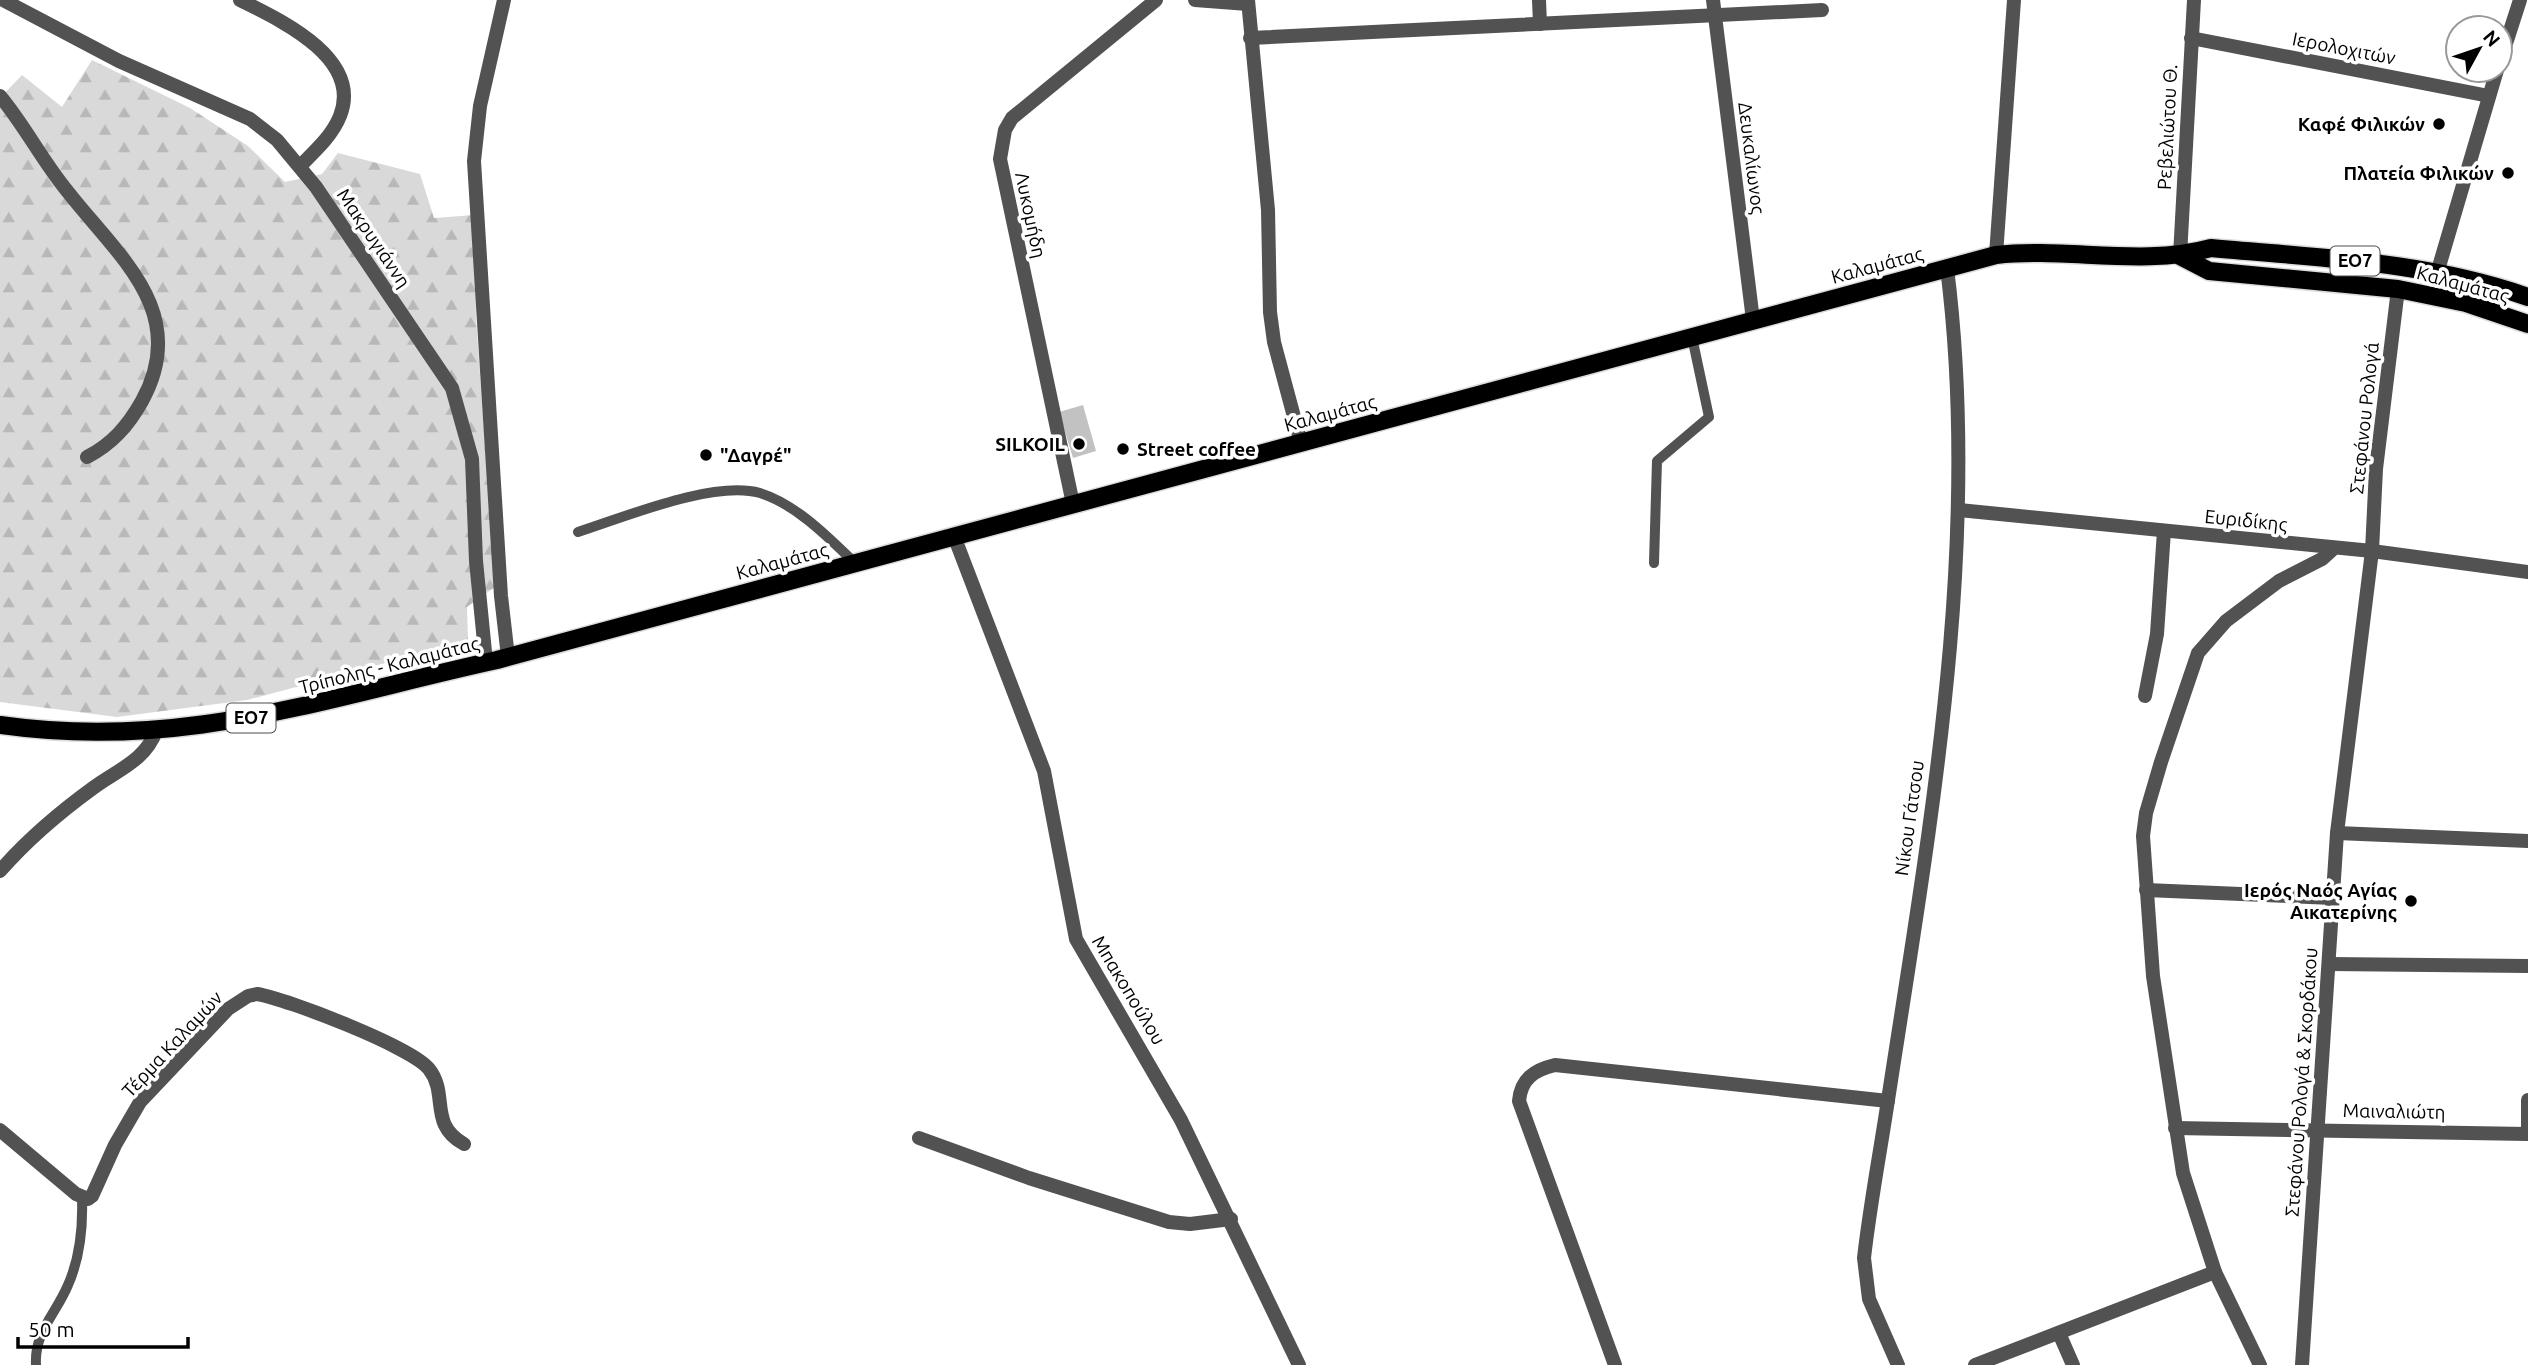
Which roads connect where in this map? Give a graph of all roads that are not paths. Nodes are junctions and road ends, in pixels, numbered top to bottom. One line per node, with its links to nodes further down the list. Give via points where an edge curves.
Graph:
1 (3, 0): 21 (street, Μακρυγιάννη, via 119,61 250,119)
2 (240, 0): 21 (street, via 307,40 329,60 344,88 341,114 331,132)
3 (504, 0): 43 (street, via 480,106 474,161 497,490 501,596)
4 (1156, 0): 33 (street, Λυκομήδη, via 1012,118 1000,145)
5 (1195, 0): 11 (street)
6 (1539, 0): 15 (street)
7 (1713, 0): 13 (street, Δευκαλίωνος)
8 (2014, 0): 22 (street)
9 (2194, 0): 17 (street, Ρεβελιώτου Θ.)
10 (2520, 0): 14 (street)
11 (1248, 2): 16 (street)
12 (1822, 10): 13 (street)
13 (1715, 15): 15 (street); 28 (street, Δευκαλίωνος)
14 (2514, 19)
15 (1540, 24): 16 (street)
16 (1250, 38): 31 (street, via 1268,209 1270,312)
17 (2191, 38): 20 (street, Ιερολοχιτών); 23 (street, Ρεβελιώτου Θ.)
18 (2493, 84): 20 (street)
19 (0, 96): 32 (street, via 68,192 129,263 151,305 159,348 147,391 117,436)
20 (2489, 96): 25 (street)
21 (300, 166): 43 (street, Μακρυγιάννη, via 452,388 472,459 476,561)
22 (1996, 255): 23 (main road, Καλαμάτας / ΕΟ7); 24 (main road, Καλαμάτας / ΕΟ7)
23 (2180, 256): 25 (main road, Καλαμάτας / ΕΟ7, via 2211,248); 26 (main road, Καλαμάτας / ΕΟ7, via 2209,271)
24 (1947, 268): 28 (main road, Καλαμάτας / ΕΟ7); 34 (street, Νίκου Γάτσου, via 1959,395)
25 (2438, 270): 27 (main road, Καλαμάτας / ΕΟ7)
26 (2398, 289): 29 (main road, Καλαμάτας / ΕΟ7, via 2466,303); 39 (street, Στεφάνου Ρολογά, via 2376,469)
27 (2528, 297)
28 (1753, 320): 30 (main road, Καλαμάτας / ΕΟ7)
29 (2528, 324)
30 (1692, 337): 31 (main road, Καλαμάτας / ΕΟ7); 41 (lane, via 1709,417 1657,461)
31 (1301, 443): 33 (main road, Καλαμάτας / ΕΟ7)
32 (87, 457)
33 (1073, 504): 37 (main road, Καλαμάτας / ΕΟ7)
34 (1959, 510): 36 (street, Ευριδίκης); 55 (street, Νίκου Γάτσου, via 1953,627)
35 (578, 531): 40 (lane, via 716,490 760,493 814,526)
36 (2164, 531): 38 (street, Ευριδίκης); 44 (street, via 2157,634)
37 (954, 536): 40 (main road, Καλαμάτας / ΕΟ7); 63 (street, Μπακοπούλου, via 1044,771 1076,939 1170,1098)
38 (2333, 549): 39 (street, Ευριδίκης); 50 (street, via 2313,565 2279,581 2226,621 2198,653 2146,814)
39 (2372, 551): 42 (street, Ευριδίκης); 47 (street, Στεφάνου Ρολογά & Σκορδάκου)
40 (855, 563): 43 (main road, Καλαμάτας / ΕΟ7)
41 (1654, 563)
42 (2528, 572)
43 (497, 660): 46 (main road, Τρίπολης - Καλαμάτας / ΕΟ7, via 318,705)
44 (2145, 696)
45 (0, 725): 46 (main road, Τρίπολης - Καλαμάτας / ΕΟ7, via 95,733)
46 (156, 731): 49 (street, via 140,756 93,788)
47 (2337, 833): 48 (street); 51 (street, Στεφάνου Ρολογά & Σκορδάκου)
48 (2528, 841)
49 (0, 871)
50 (2146, 890): 51 (street); 56 (street)
51 (2333, 898): 52 (street, Στεφάνου Ρολογά & Σκορδάκου)
52 (2329, 964): 53 (street); 57 (street, Στεφάνου Ρολογά & Σκορδάκου)
53 (2528, 966)
54 (2528, 1100): 59 (street)
55 (1888, 1101): 68 (street, via 1555,1065 1539,1068 1528,1077 1518,1101); 69 (street, Νίκου Γάτσου, via 1865,1274 1869,1299)
56 (2175, 1128): 57 (street, Μαιναλιώτη); 64 (street, via 2190,1197)
57 (2318, 1129): 59 (street, Μαιναλιώτη); 73 (street, Στεφάνου Ρολογά & Σκορδάκου)
58 (0, 1130): 62 (street)
59 (2528, 1134)
60 (919, 1138): 63 (street, via 1169,1222)
61 (464, 1144): 62 (street, Τέρμα Καλαμών, via 443,1123 434,1078 419,1059 330,1019 257,994 228,1009 140,1102 92,1196)
62 (82, 1198): 66 (lane, via 77,1259 67,1288 39,1336)
63 (1231, 1219): 67 (street, Μπακοπούλου)
64 (2215, 1272): 65 (street); 72 (street)
65 (2059, 1333): 70 (street); 71 (street)
66 (36, 1365)
67 (1299, 1365)
68 (1615, 1365)
69 (1898, 1365)
70 (1975, 1365)
71 (2073, 1365)
72 (2260, 1365)
73 (2302, 1365)

